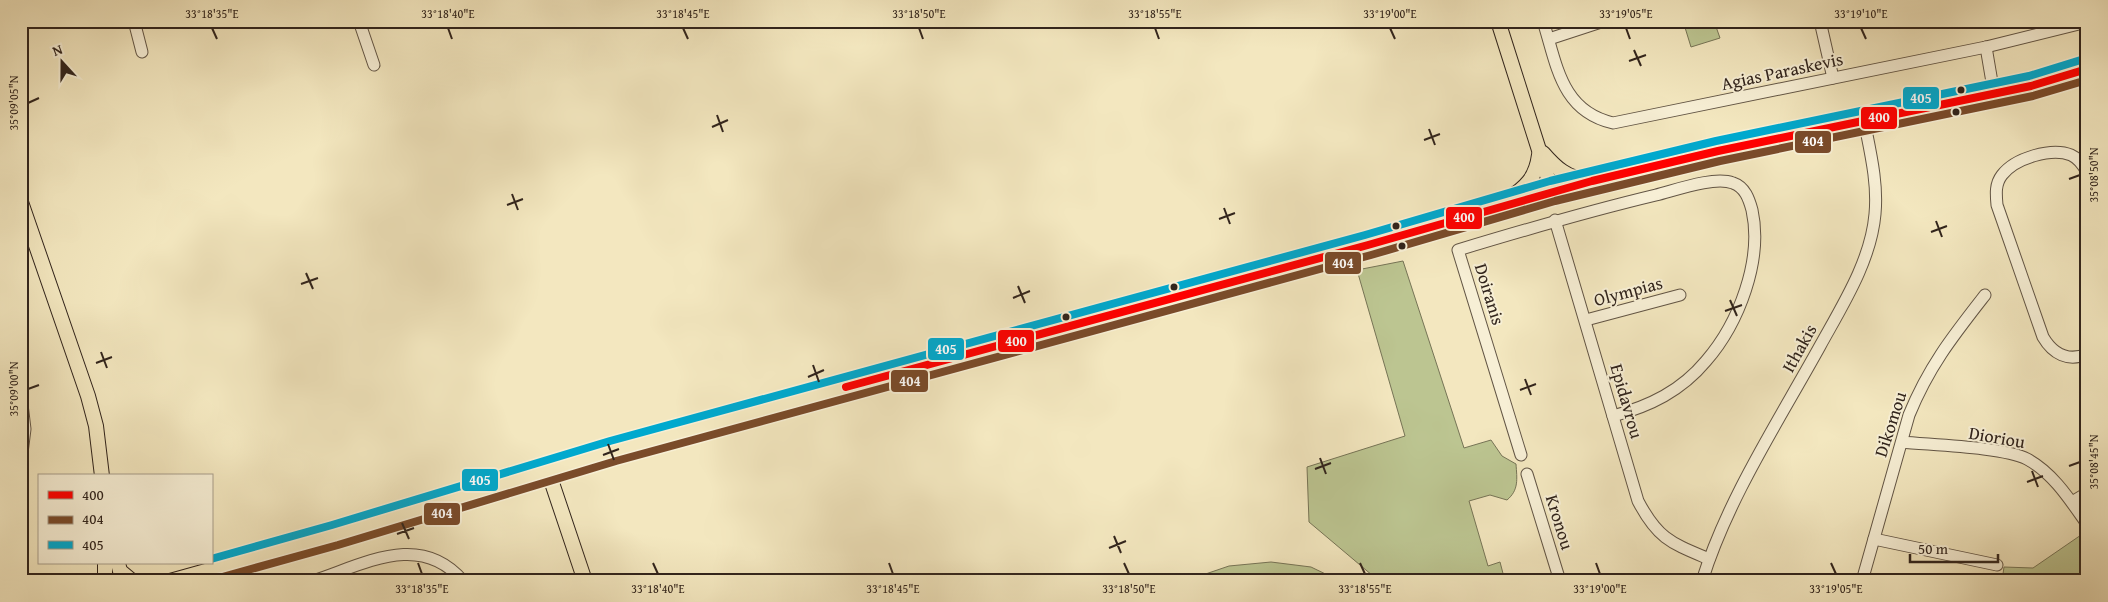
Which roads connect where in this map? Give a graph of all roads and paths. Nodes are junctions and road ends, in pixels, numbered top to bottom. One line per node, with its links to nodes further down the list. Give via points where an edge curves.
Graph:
1 (134, 21): 10 (street)
2 (359, 21): 11 (street)
3 (1498, 21): 18 (main road)
4 (1543, 21): 8 (street, Agias Paraskevis)
5 (1604, 21): 8 (street)
6 (1820, 21): 13 (street)
7 (2087, 22): 9 (street, Agias Paraskevis)
8 (1549, 39): 13 (street, Agias Paraskevis, via 1563,83 1576,104 1592,117 1613,123)
9 (1986, 47): 13 (street, Agias Paraskevis); 16 (street)
10 (142, 52)
11 (374, 65)
12 (2087, 69): 15 (main road)
13 (1833, 78)
14 (2087, 78): 15 (main road, via 2051,86)
15 (2031, 86): 16 (main road)
16 (1994, 94): 17 (main road)
17 (1864, 120): 20 (main road, via 1718,150); 41 (street, Ithakis, via 1876,192 1872,237 1864,260 1748,476)
18 (1540, 149): 20 (main road, via 1563,172); 21 (main road); 23 (main road, via 1532,181)
19 (2087, 172): 28 (street, via 2078,159 2052,152 2009,168 1996,190 1997,205 2037,324 2048,345 2056,353 2074,358)
20 (1592, 181): 21 (main road)
21 (1552, 191): 23 (main road)
22 (21, 202): 35 (main road, via 88,396 96,426)
23 (1499, 206): 34 (main road)
24 (1555, 220): 27 (street, Epidavrou); 30 (street, Doiranis, via 1723,181 1741,187 1751,205 1754,241 1750,271 1725,335 1688,380 1665,397 1643,408); 32 (street, Doiranis, via 1458,250)
25 (1680, 295): 27 (street, Olympias)
26 (1985, 295): 31 (street, Dikomou, via 1936,358 1909,415)
27 (1586, 320): 30 (street, Epidavrou)
28 (2087, 354)
29 (22, 402): 33 (street, via 25,429)
30 (1613, 416): 41 (street, Epidavrou, via 1638,501 1652,525 1664,538)
31 (1902, 442): 38 (street, Dioriou, via 2019,456 2043,470); 40 (street, Dikomou)
32 (1520, 455)
33 (21, 461)
34 (548, 471): 45 (main road); 50 (main road)
35 (102, 474)
36 (1527, 474): 51 (street, Kronou)
37 (2087, 493): 38 (street)
38 (2072, 502): 39 (street, Dioriou)
39 (2087, 524)
40 (1874, 539): 44 (street); 53 (street, Dikomou)
41 (1709, 559): 52 (street, Ithakis)
42 (105, 564): 46 (main road)
43 (118, 564): 47 (main road)
44 (1997, 565)
45 (171, 580)
46 (105, 581)
47 (132, 581)
48 (313, 581): 49 (street, via 407,553 431,557)
49 (463, 581)
50 (585, 581)
51 (1560, 581)
52 (1702, 581)
53 (1862, 581)

